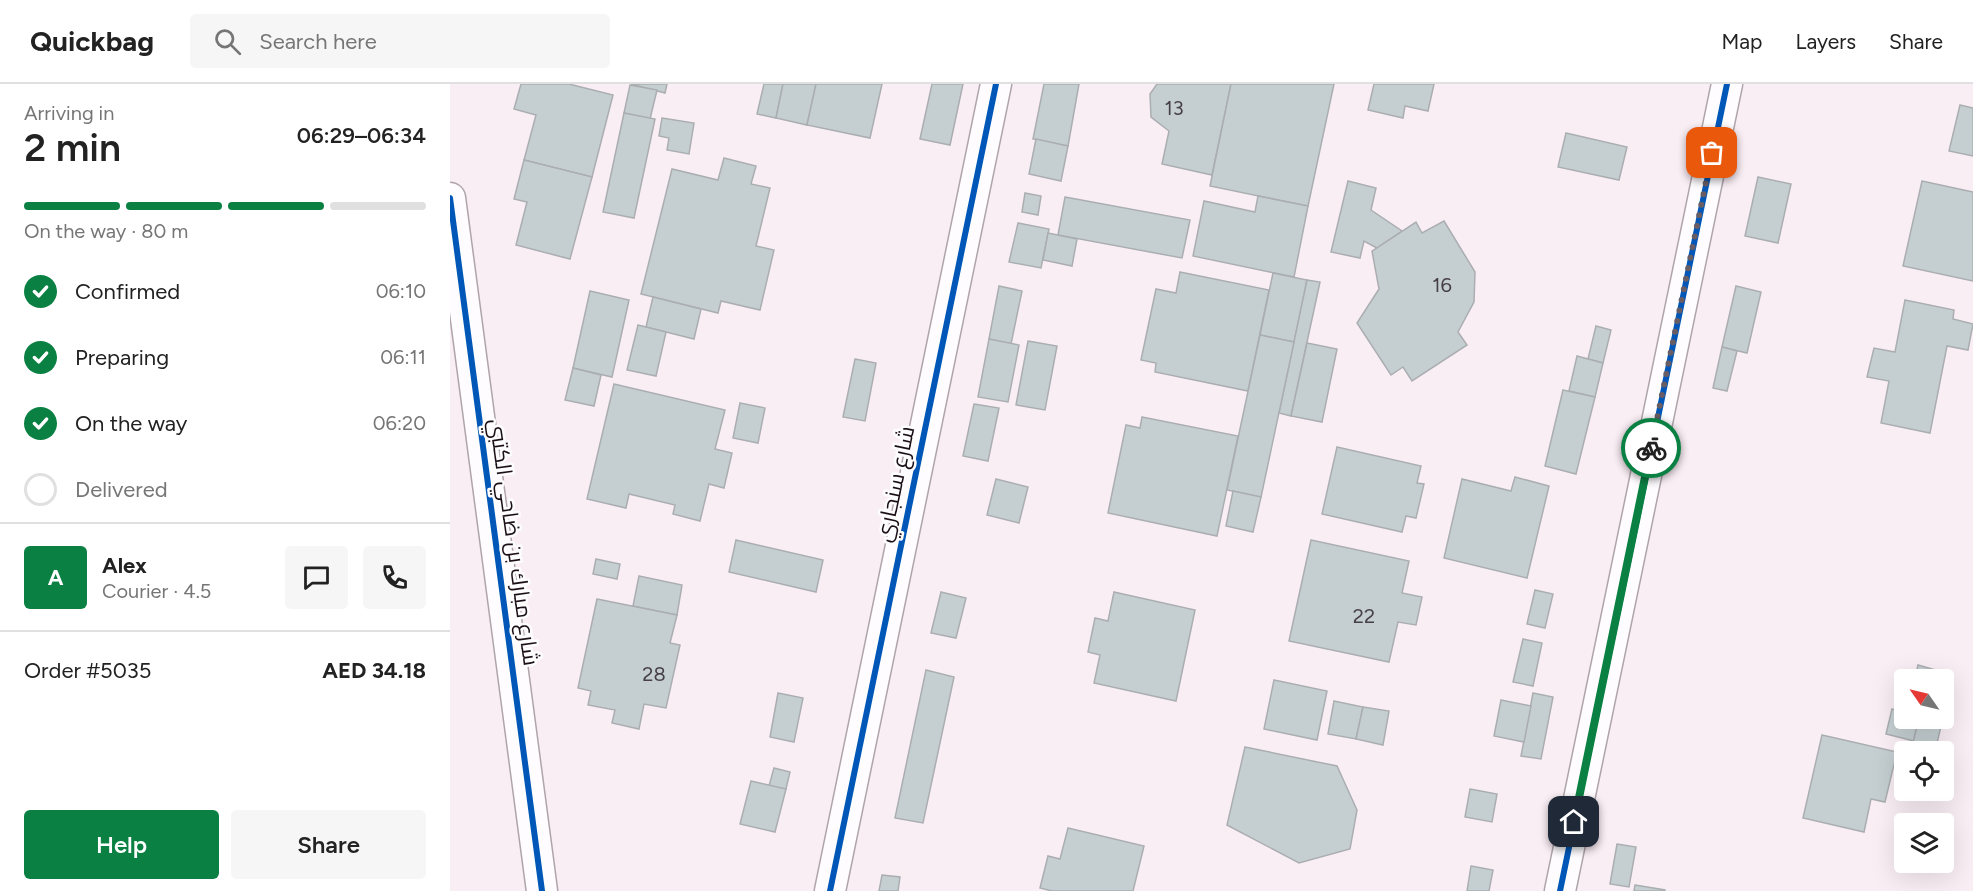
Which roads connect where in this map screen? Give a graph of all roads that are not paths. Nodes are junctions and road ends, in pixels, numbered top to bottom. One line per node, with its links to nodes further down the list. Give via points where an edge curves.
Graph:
1 (996, 84): 5 (street, شارع سنجاري)
2 (1727, 84): 6 (street)
3 (450, 198): 4 (street, شارع مبارك بن ضاحي الكتبي)
4 (542, 891)
5 (830, 891)
6 (1560, 891)

